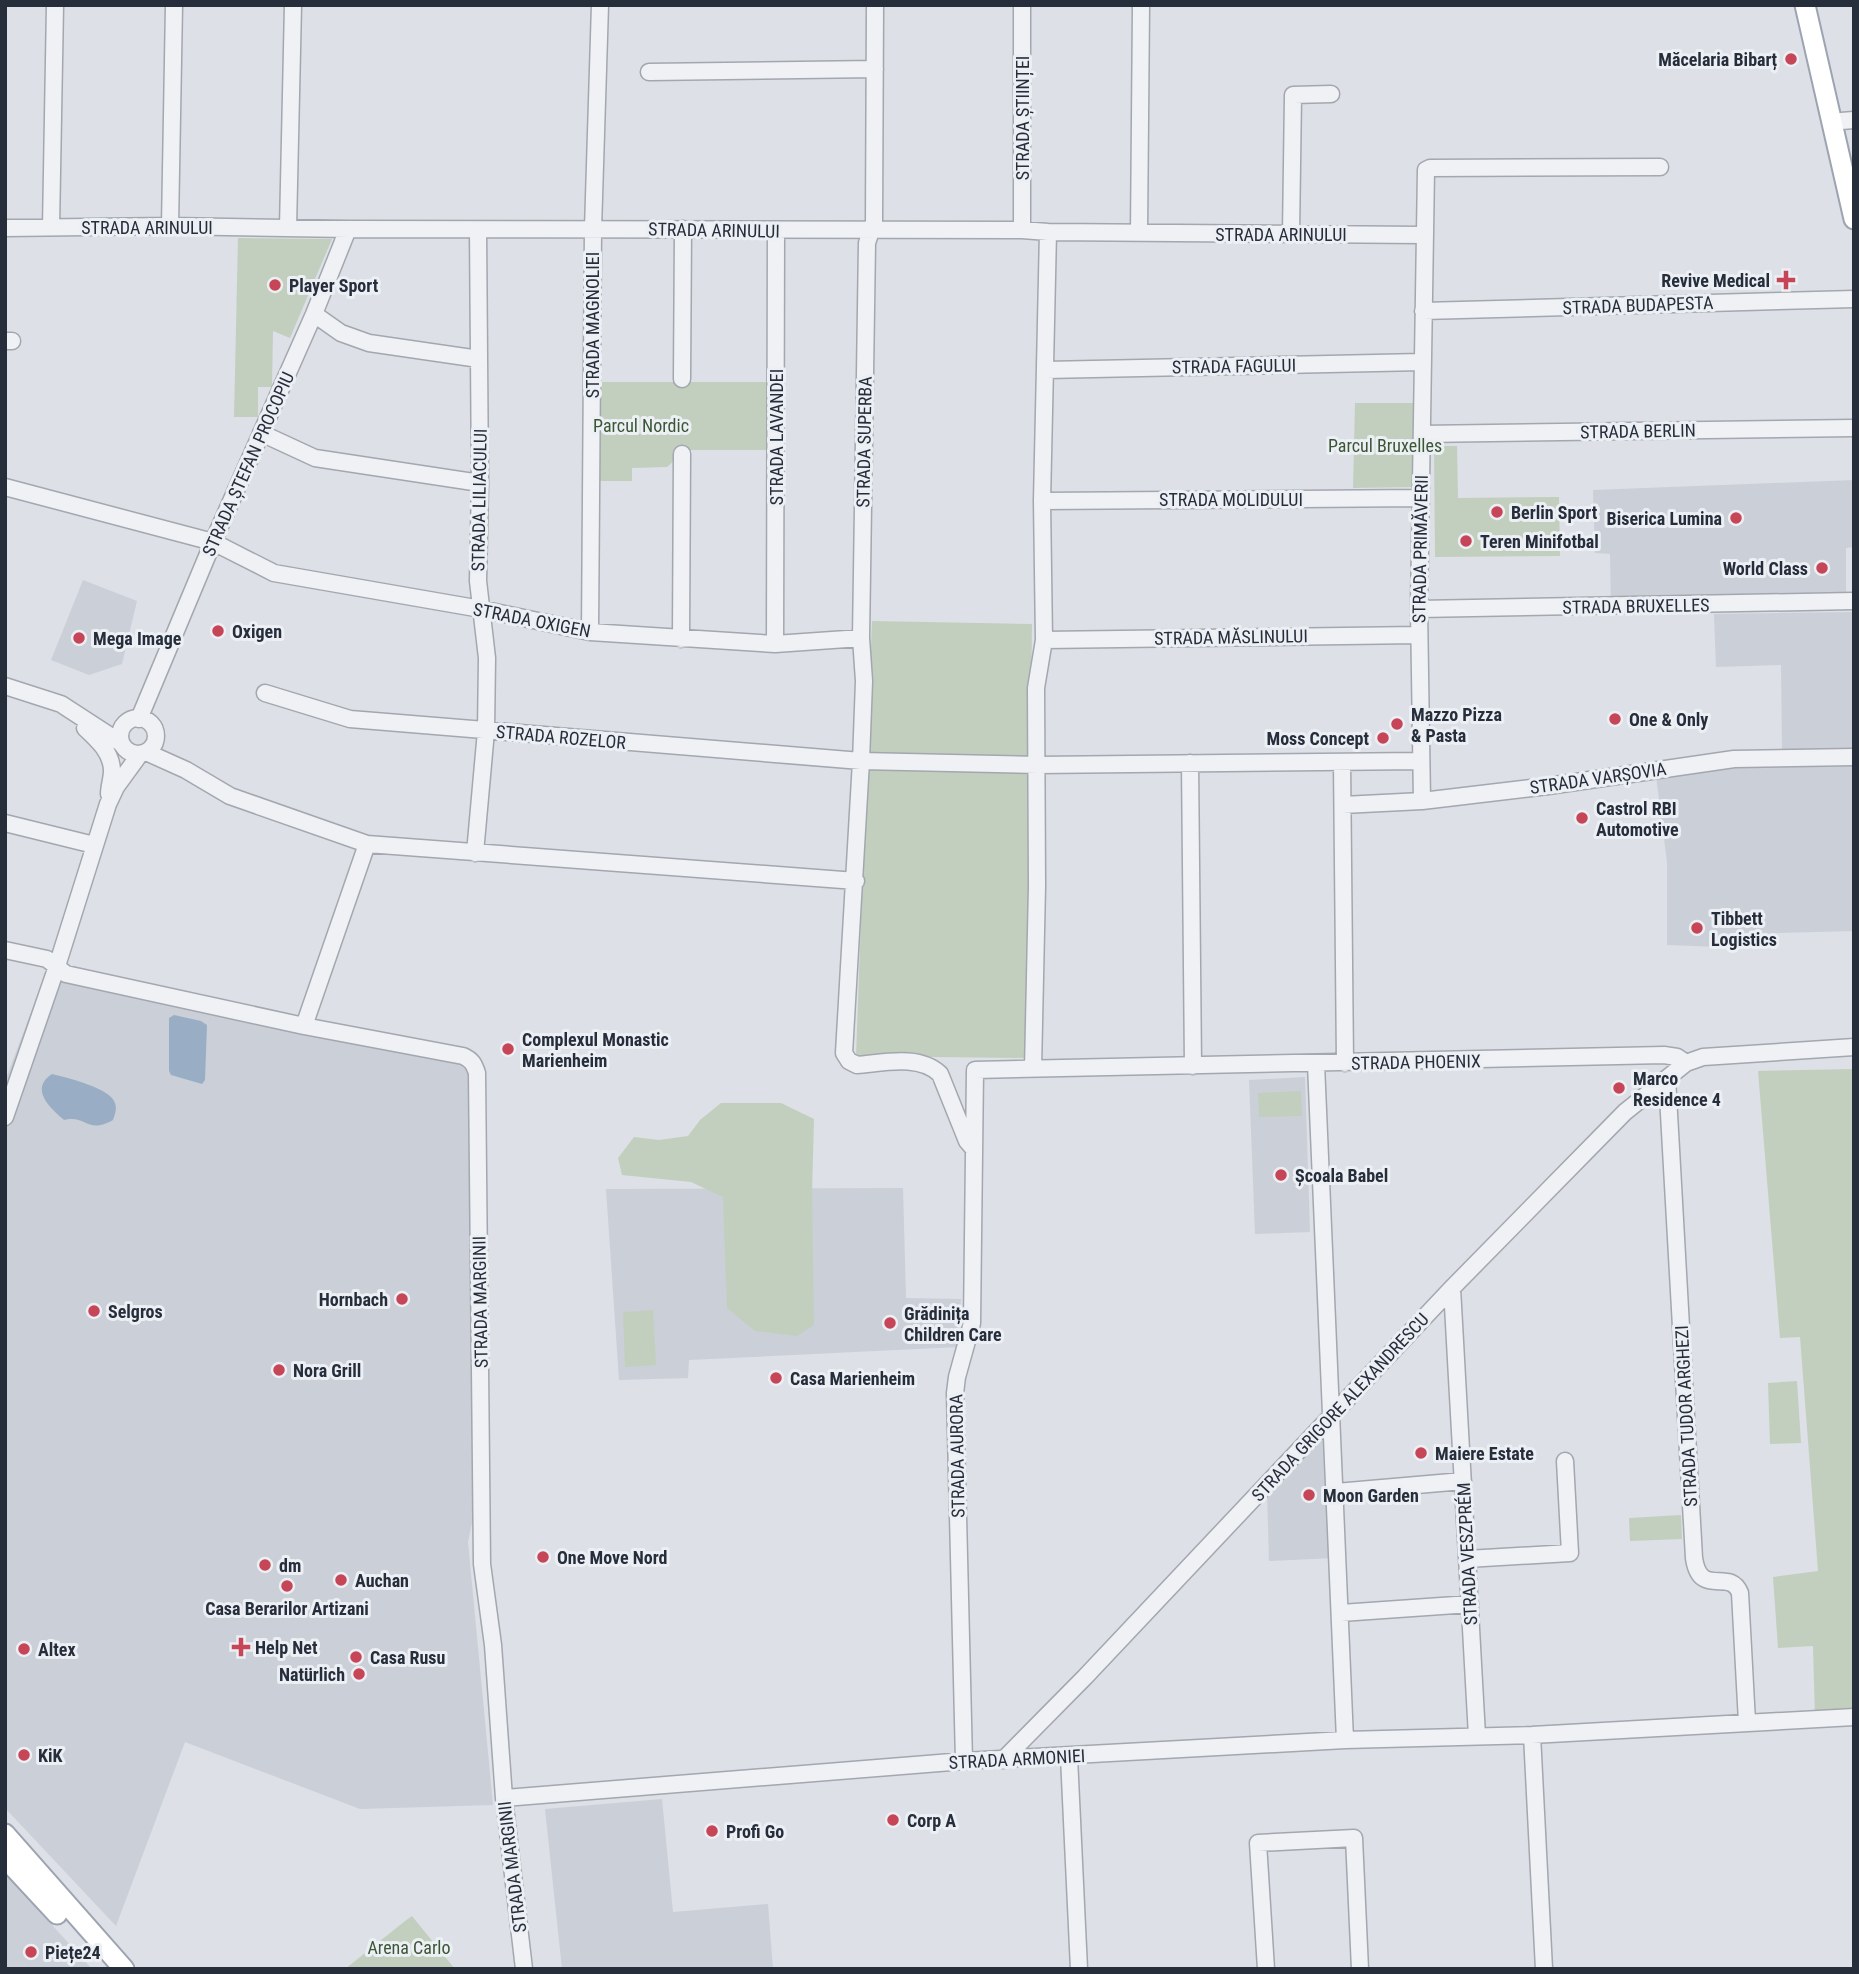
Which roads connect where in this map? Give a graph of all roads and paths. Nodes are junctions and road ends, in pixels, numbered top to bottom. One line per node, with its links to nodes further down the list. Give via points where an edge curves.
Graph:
1 (55, 5): 18 (street)
2 (174, 5): 17 (street)
3 (293, 5): 20 (street)
4 (600, 5): 22 (street, STRADA MAGNOLIEI)
5 (875, 5): 10 (street, STRADA SUPERBA)
6 (1022, 5): 27 (street, STRADA ȘTIINȚEI)
7 (1141, 5): 29 (street)
8 (1805, 5): 16 (main road)
9 (1814, 5): 13 (main road)
10 (875, 69): 11 (street); 26 (street, STRADA SUPERBA)
11 (649, 72)
12 (1331, 94): 30 (street, via 1293,95)
13 (1847, 121): 15 (main road)
14 (1660, 167): 31 (street, STRADA PRIMĂVERII, via 1430,168 1426,170)
15 (1854, 176)
16 (1854, 219)
17 (170, 226): 18 (street, STRADA ARINULUI); 20 (street, STRADA ARINULUI)
18 (51, 227): 19 (street, STRADA ARINULUI)
19 (5, 228)
20 (288, 228): 21 (street, STRADA ARINULUI)
21 (348, 229): 24 (street, STRADA ARINULUI); 34 (street, STRADA ȘTEFAN PROCOPIU)
22 (593, 229): 23 (street, STRADA ARINULUI); 24 (street, STRADA ARINULUI); 51 (street, STRADA MAGNOLIEI)
23 (683, 229): 25 (street, STRADA ARINULUI); 38 (street)
24 (478, 230): 35 (street, STRADA LILIACULUI)
25 (776, 230): 26 (street, STRADA ARINULUI); 56 (street, STRADA LAVANDEI)
26 (872, 230): 27 (street, STRADA ARINULUI); 54 (street, STRADA SUPERBA, via 867,243)
27 (1022, 230): 28 (street, STRADA ARINULUI)
28 (1048, 232): 29 (street, STRADA ARINULUI); 37 (street)
29 (1139, 233): 30 (street, STRADA ARINULUI)
30 (1291, 234): 31 (street, STRADA ARINULUI)
31 (1423, 234): 33 (street, STRADA PRIMĂVERII)
32 (1854, 299): 33 (street, STRADA BUDAPESTA)
33 (1423, 312): 36 (street, STRADA PRIMĂVERII)
34 (314, 314): 35 (street, via 341,333 369,343); 40 (street, STRADA ȘTEFAN PROCOPIU)
35 (479, 359): 43 (street, STRADA LILIACULUI)
36 (1422, 362): 37 (street, STRADA FAGULUI); 41 (street, STRADA PRIMĂVERII)
37 (1046, 370): 46 (street)
38 (682, 379)
39 (1854, 428): 41 (street, STRADA BERLIN)
40 (261, 433): 43 (street, via 315,458); 47 (street, STRADA ȘTEFAN PROCOPIU)
41 (1422, 434): 45 (street, STRADA PRIMĂVERII)
42 (682, 454): 53 (street)
43 (480, 483): 49 (street, STRADA LILIACULUI)
44 (5, 487): 47 (street, STRADA OXIGEN)
45 (1421, 498): 46 (street, STRADA MOLIDULUI); 50 (street, STRADA PRIMĂVERII)
46 (1042, 501): 55 (street)
47 (213, 542): 49 (street, STRADA OXIGEN, via 274,573); 61 (street, STRADA ȘTEFAN PROCOPIU)
48 (1854, 601): 50 (street, STRADA BRUXELLES)
49 (481, 609): 51 (street, STRADA OXIGEN); 60 (street, STRADA LILIACULUI, via 487,658)
50 (1419, 609): 52 (street, STRADA PRIMĂVERII)
51 (590, 632): 53 (street, STRADA OXIGEN)
52 (1419, 635): 55 (street, STRADA MĂSLINULUI); 64 (street, STRADA PRIMĂVERII)
53 (681, 639): 56 (street, STRADA OXIGEN)
54 (861, 639): 56 (street, STRADA OXIGEN); 63 (street, STRADA SUPERBA)
55 (1044, 640): 67 (street, via 1036,688)
56 (775, 644)
57 (5, 686): 59 (street)
58 (265, 693): 60 (street, STRADA ROZELOR, via 349,719)
59 (61, 704): 61 (street); 70 (street, via 106,750 112,770)
60 (486, 731): 63 (street, STRADA ROZELOR); 75 (street, STRADA LILIACULUI)
61 (137, 739): 68 (street); 70 (street)
62 (1854, 757): 69 (street, STRADA VARȘOVIA, via 1693,763)
63 (861, 761): 67 (street, STRADA ROZELOR); 76 (street, STRADA SUPERBA)
64 (1421, 761): 65 (street); 69 (street, STRADA PRIMĂVERII)
65 (1342, 762): 66 (street); 71 (street)
66 (1190, 763): 67 (street); 84 (street)
67 (1038, 765): 85 (street)
68 (186, 770): 70 (street, via 157,764 139,768); 73 (street, via 230,796)
69 (1422, 801): 71 (street, STRADA VARȘOVIA)
70 (108, 804): 74 (street)
71 (1343, 805): 81 (street)
72 (5, 824): 74 (street)
73 (367, 844): 75 (street); 79 (street)
74 (94, 845): 78 (street)
75 (475, 853): 76 (street)
76 (856, 881): 89 (street, STRADA SUPERBA, via 846,1057 857,1065 914,1062 935,1069)
77 (5, 950): 78 (street, STRADA MARGINII, via 47,959)
78 (57, 966): 79 (street, STRADA MARGINII, via 66,974); 88 (street)
79 (304, 1026): 106 (street, STRADA MARGINII, via 463,1056 477,1073 482,1563)
80 (1854, 1047): 82 (street, STRADA PHOENIX, via 1727,1054)
81 (1345, 1063): 82 (street, STRADA PHOENIX, via 1664,1055); 83 (street, STRADA PHOENIX)
82 (1686, 1063): 87 (street, STRADA GRIGORE ALEXANDRESCU)
83 (1316, 1064): 84 (street, STRADA PHOENIX); 91 (street)
84 (1192, 1066): 85 (street, STRADA PHOENIX)
85 (1033, 1069): 86 (street, STRADA PHOENIX)
86 (975, 1070): 89 (street, STRADA AURORA)
87 (1667, 1078): 90 (street, STRADA GRIGORE ALEXANDRESCU, via 1625,1112); 99 (street, STRADA TUDOR ARGHEZI, via 1694,1558 1703,1579 1731,1582 1739,1589)
88 (5, 1116)
89 (974, 1150): 105 (street, STRADA AURORA, via 972,1323 955,1393)
90 (1452, 1288): 91 (street, STRADA GRIGORE ALEXANDRESCU); 93 (street, STRADA VESZPRÉM)
91 (1332, 1416): 94 (street); 104 (street, STRADA GRIGORE ALEXANDRESCU)
92 (1565, 1461): 95 (street, via 1570,1553)
93 (1463, 1481): 94 (street); 95 (street, STRADA VESZPRÉM)
94 (1336, 1492): 97 (street)
95 (1467, 1559): 96 (street, STRADA VESZPRÉM)
96 (1469, 1604): 97 (street); 101 (street, STRADA VESZPRÉM)
97 (1341, 1613): 102 (street)
98 (1854, 1717): 99 (street, STRADA ARMONIEI)
99 (1747, 1722): 100 (street, STRADA ARMONIEI)
100 (1532, 1735): 101 (street, STRADA ARMONIEI); 115 (street)
101 (1477, 1736): 102 (street, STRADA ARMONIEI)
102 (1345, 1740): 103 (street, STRADA ARMONIEI)
103 (1069, 1757): 104 (street, STRADA ARMONIEI); 112 (street)
104 (1003, 1760): 105 (street, STRADA ARMONIEI)
105 (964, 1761): 106 (street, STRADA ARMONIEI)
106 (504, 1798): 111 (street, STRADA MARGINII)
107 (5, 1834): 110 (main road)
108 (5, 1858): 109 (main road)
109 (108, 1969)
110 (124, 1969)
111 (524, 1969)
112 (1079, 1969)
113 (1266, 1969): 114 (street, via 1258,1843 1354,1838)
114 (1360, 1969)
115 (1544, 1969)

